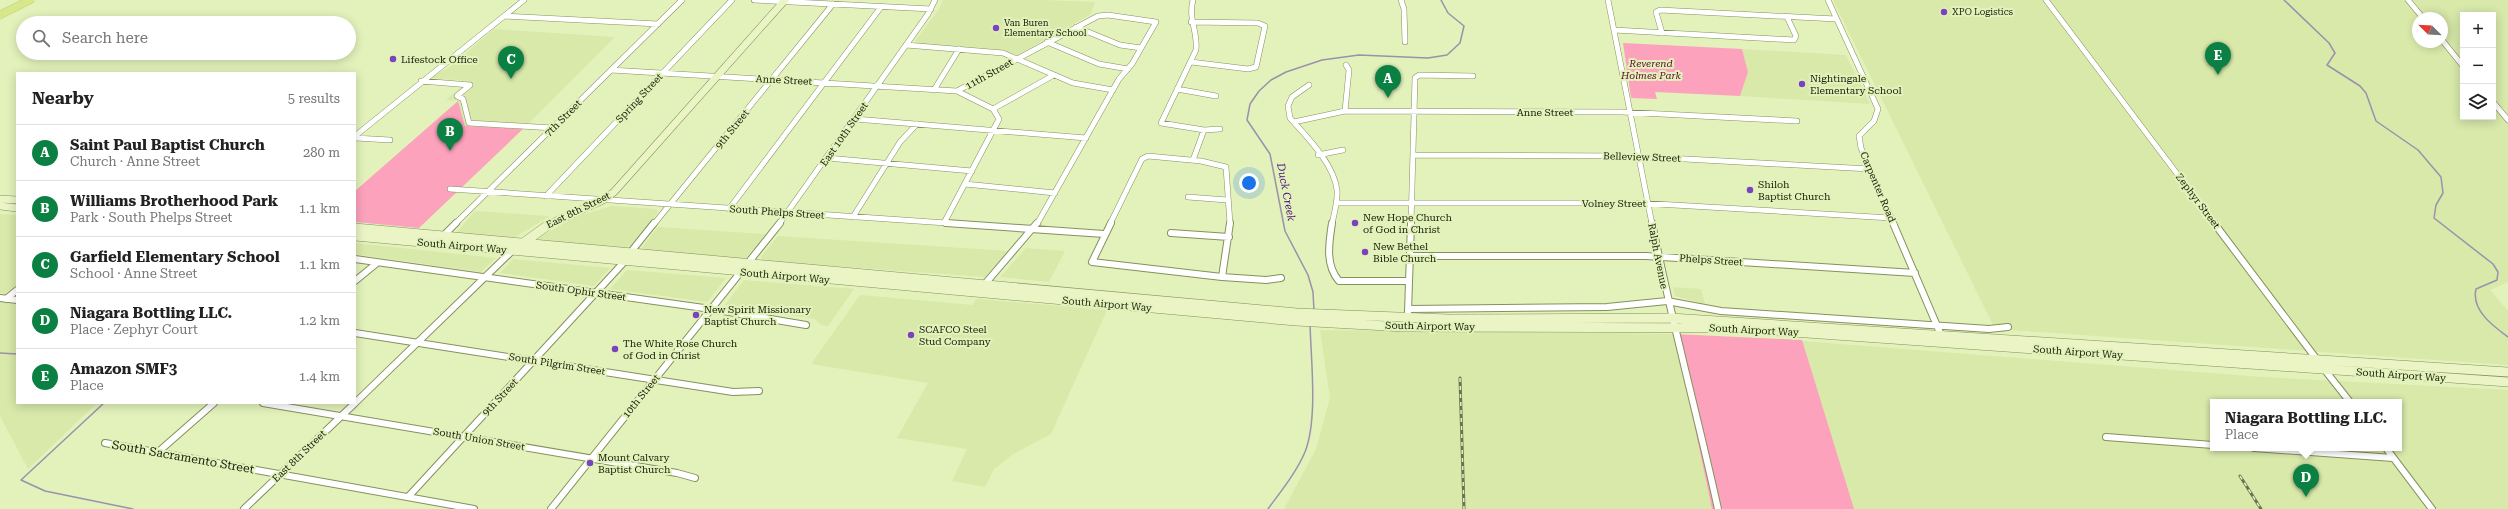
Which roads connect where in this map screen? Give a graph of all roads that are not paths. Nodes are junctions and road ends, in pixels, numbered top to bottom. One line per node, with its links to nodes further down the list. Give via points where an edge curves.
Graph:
1 (20, 0): 18 (main road)
2 (30, 0): 20 (main road)
3 (524, 0): 21 (street)
4 (682, 0): 25 (street, 7th Street)
5 (732, 0): 41 (street, Spring Street)
6 (754, 0): 14 (street)
7 (935, 0): 17 (street, East 10th Street)
8 (1193, 0): 24 (street)
9 (1401, 0): 30 (street, via 1404,9)
10 (1608, 0): 27 (street, Ralph Avenue)
11 (1828, 0): 23 (street, Carpenter Road)
12 (2046, 0): 142 (street, Zephyr Street)
13 (2408, 0): 19 (street)
14 (784, 1): 15 (street); 44 (main road, East 8th Street)
15 (833, 4): 16 (street); 45 (street, 9th Street)
16 (881, 7): 17 (street); 47 (street)
17 (931, 9): 31 (street, East 10th Street)
18 (0, 10)
19 (2418, 12)
20 (0, 16)
21 (505, 16): 25 (street); 46 (street, via 444,66)
22 (1787, 17): 23 (street); 28 (street, via 1660,10 1656,14); 28 (street, via 1796,36 1794,40)
23 (1836, 19): 80 (street, Carpenter Road, via 1878,109 1874,121 1859,136)
24 (1191, 22): 36 (street, via 1198,42); 36 (street, via 1258,23 1265,26 1256,67 1248,69)
25 (658, 24): 40 (street, 7th Street)
26 (1076, 27): 29 (street, 11th Street); 33 (street, via 1120,45); 33 (street, 11th Street, via 1105,15 1155,21)
27 (1614, 30): 28 (street); 59 (street, Ralph Avenue)
28 (1662, 33)
29 (1047, 42): 35 (street, 11th Street); 39 (street, via 1099,64)
30 (1405, 42)
31 (906, 45): 34 (street); 49 (street, East 10th Street)
32 (2448, 47): 37 (street)
33 (1141, 48): 39 (street)
34 (959, 49): 35 (street, via 996,52); 51 (street)
35 (1017, 59): 42 (street); 53 (street, 11th Street)
36 (1191, 62): 50 (street)
37 (2460, 62)
38 (1346, 65): 57 (street, via 1349,70)
39 (1128, 69): 52 (street)
40 (611, 70): 41 (street, Anne Street); 65 (street, 7th Street)
41 (662, 73): 44 (street, Anne Street); 86 (street, Spring Street)
42 (1054, 75): 52 (street, via 1078,85); 56 (street)
43 (1473, 76): 58 (street, via 1416,76)
44 (717, 77): 45 (street, Anne Street); 90 (main road, East 8th Street, via 618,189)
45 (772, 80): 47 (street, Anne Street); 95 (street, 9th Street)
46 (421, 81): 65 (street, via 470,85 457,96 463,98 469,123); 69 (street)
47 (824, 83): 49 (street, Anne Street); 98 (street)
48 (1309, 85): 63 (street, via 1290,98 1288,111)
49 (878, 86): 51 (street, Anne Street); 60 (street, East 10th Street)
50 (1177, 89): 54 (street); 68 (street, via 1161,123)
51 (934, 90): 53 (street, Anne Street)
52 (1113, 90): 71 (street)
53 (957, 92): 56 (street, 11th Street)
54 (1216, 96)
55 (2496, 106): 61 (street)
56 (993, 109): 67 (street, via 999,117)
57 (1345, 111): 58 (street, Anne Street); 63 (street, Anne Street)
58 (1415, 112): 59 (street, Anne Street); 75 (street)
59 (1630, 112): 62 (street, Anne Street); 76 (street, Ralph Avenue)
60 (855, 119): 64 (street); 77 (street, East 10th Street)
61 (2508, 120)
62 (1797, 121)
63 (1294, 122): 74 (street)
64 (917, 124): 67 (street); 79 (street, via 900,142)
65 (553, 128): 84 (street, 7th Street)
66 (1220, 129): 68 (street)
67 (994, 130): 71 (street); 81 (street)
68 (1204, 130): 78 (street)
69 (356, 136)
70 (356, 137): 72 (street)
71 (1086, 138): 85 (street)
72 (390, 140)
73 (1343, 150): 74 (street)
74 (1318, 155): 93 (street, via 1332,176 1337,191)
75 (1414, 155): 76 (street, Belleview Street); 92 (street)
76 (1638, 156): 80 (street, Belleview Street); 94 (street, Ralph Avenue)
77 (827, 158): 79 (street); 99 (street, East 10th Street)
78 (1193, 160): 91 (street, via 1225,166); 106 (street, via 1144,157 1140,160)
79 (886, 163): 81 (street); 100 (street)
80 (1870, 169): 101 (street, Carpenter Road)
81 (972, 171): 82 (street)
82 (965, 184): 85 (street); 102 (street)
83 (450, 189): 84 (street, South Phelps Street)
84 (488, 192): 86 (street, South Phelps Street); 108 (street, 7th Street)
85 (1055, 193): 104 (street)
86 (546, 196): 90 (street, South Phelps Street)
87 (1188, 197): 91 (street)
88 (0, 199): 89 (main road)
89 (16, 200)
90 (603, 200): 95 (street, South Phelps Street); 110 (main road, East 8th Street, via 554,221)
91 (1227, 200): 109 (street)
92 (1412, 202): 93 (street, Volney Street); 94 (street, Volney Street); 113 (street)
93 (1336, 204): 125 (street, via 1329,263 1334,278 1339,281)
94 (1648, 204): 101 (street, Volney Street); 114 (street, Ralph Avenue)
95 (669, 205): 98 (street, South Phelps Street); 112 (street, 9th Street)
96 (0, 206): 97 (main road)
97 (16, 208)
98 (728, 209): 99 (street, South Phelps Street)
99 (788, 213): 100 (street, South Phelps Street); 118 (street, East 10th Street)
100 (853, 217): 102 (street, South Phelps Street)
101 (1891, 218): 120 (street, Carpenter Road)
102 (944, 223): 104 (street, South Phelps Street)
103 (356, 228): 108 (main road, South Airport Way)
104 (1034, 229): 106 (street, South Phelps Street); 126 (street)
105 (1171, 233): 109 (street)
106 (1104, 234): 121 (street, via 1092,262)
107 (356, 236): 111 (main road, South Airport Way)
108 (443, 236): 110 (main road, South Airport Way)
109 (1229, 237): 121 (street)
110 (521, 244): 111 (main road, East 8th Street); 112 (main road, South Airport Way)
111 (513, 250): 116 (main road, South Airport Way); 122 (street, East 8th Street)
112 (630, 253): 118 (main road, South Airport Way)
113 (1410, 256): 114 (street, Phelps Street); 125 (street)
114 (1658, 257): 120 (street, Phelps Street); 131 (street, Ralph Avenue)
115 (356, 260): 117 (street, South Ophir Street)
116 (625, 261): 119 (main road, South Airport Way); 128 (street, 9th Street)
117 (377, 263): 122 (street, South Ophir Street); 124 (street)
118 (747, 264): 119 (street, 10th Street); 126 (main road, South Airport Way)
119 (740, 272): 126 (main road, South Airport Way); 132 (street, 10th Street)
120 (1915, 273): 137 (street, Carpenter Road)
121 (1222, 277): 123 (street, via 1266,280)
122 (485, 278): 128 (street, South Ophir Street); 141 (street, East 8th Street)
123 (1281, 278)
124 (356, 280)
125 (1409, 281): 133 (street)
126 (981, 288): 134 (main road, South Airport Way)
127 (16, 291): 129 (street)
128 (597, 293): 132 (street, South Ophir Street); 143 (street, 9th Street)
129 (3, 298): 130 (street)
130 (16, 300)
131 (1667, 301): 133 (street, via 1607,307); 135 (street, Ralph Avenue); 137 (street, via 1721,311)
132 (711, 309): 136 (street, South Ophir Street); 146 (street, 10th Street)
133 (1408, 313): 134 (main road, South Airport Way); 135 (main road, South Airport Way)
134 (1323, 318): 135 (main road, South Airport Way, via 1405,327)
135 (1672, 322): 140 (main road, South Airport Way); 144 (main road, South Airport Way); 170 (street, Ralph Avenue, via 1699,421)
136 (806, 325)
137 (1937, 325): 138 (street, via 1989,329); 140 (street, Carpenter Road)
138 (2008, 327)
139 (356, 332): 141 (street, South Pilgrim Street)
140 (1941, 335): 142 (main road, South Airport Way)
141 (418, 342): 143 (street, South Pilgrim Street); 150 (street, East 8th Street)
142 (2317, 359): 144 (street, Zephyr Street); 145 (main road, South Airport Way)
143 (534, 360): 146 (street, South Pilgrim Street); 155 (street, 9th Street)
144 (2324, 369): 147 (main road, South Airport Way); 149 (street, Zephyr Street)
145 (2508, 372)
146 (654, 379): 148 (street, South Pilgrim Street, via 733,392); 162 (street, 10th Street)
147 (2508, 382)
148 (759, 391)
149 (2348, 399)
150 (356, 402)
151 (213, 404): 161 (street)
152 (269, 404): 154 (street, South Union Street)
153 (354, 404): 154 (street, East 8th Street)
154 (341, 416): 155 (street, South Union Street); 164 (street, East 8th Street)
155 (464, 437): 162 (street, South Union Street); 166 (street, 9th Street)
156 (2106, 437): 158 (street)
157 (105, 443): 161 (street, South Sacramento Street)
158 (2210, 445)
159 (2296, 451): 163 (street)
160 (2388, 451): 163 (street)
161 (157, 453): 164 (street, South Sacramento Street)
162 (591, 458): 165 (street, South Union Street); 169 (street, 10th Street)
163 (2393, 458): 171 (street)
164 (280, 474): 166 (street, South Sacramento Street); 167 (street, East 8th Street)
165 (695, 478)
166 (408, 497): 168 (street, South Sacramento Street)
167 (244, 509)
168 (474, 509)
169 (551, 509)
170 (1718, 509)
171 (2432, 509)

